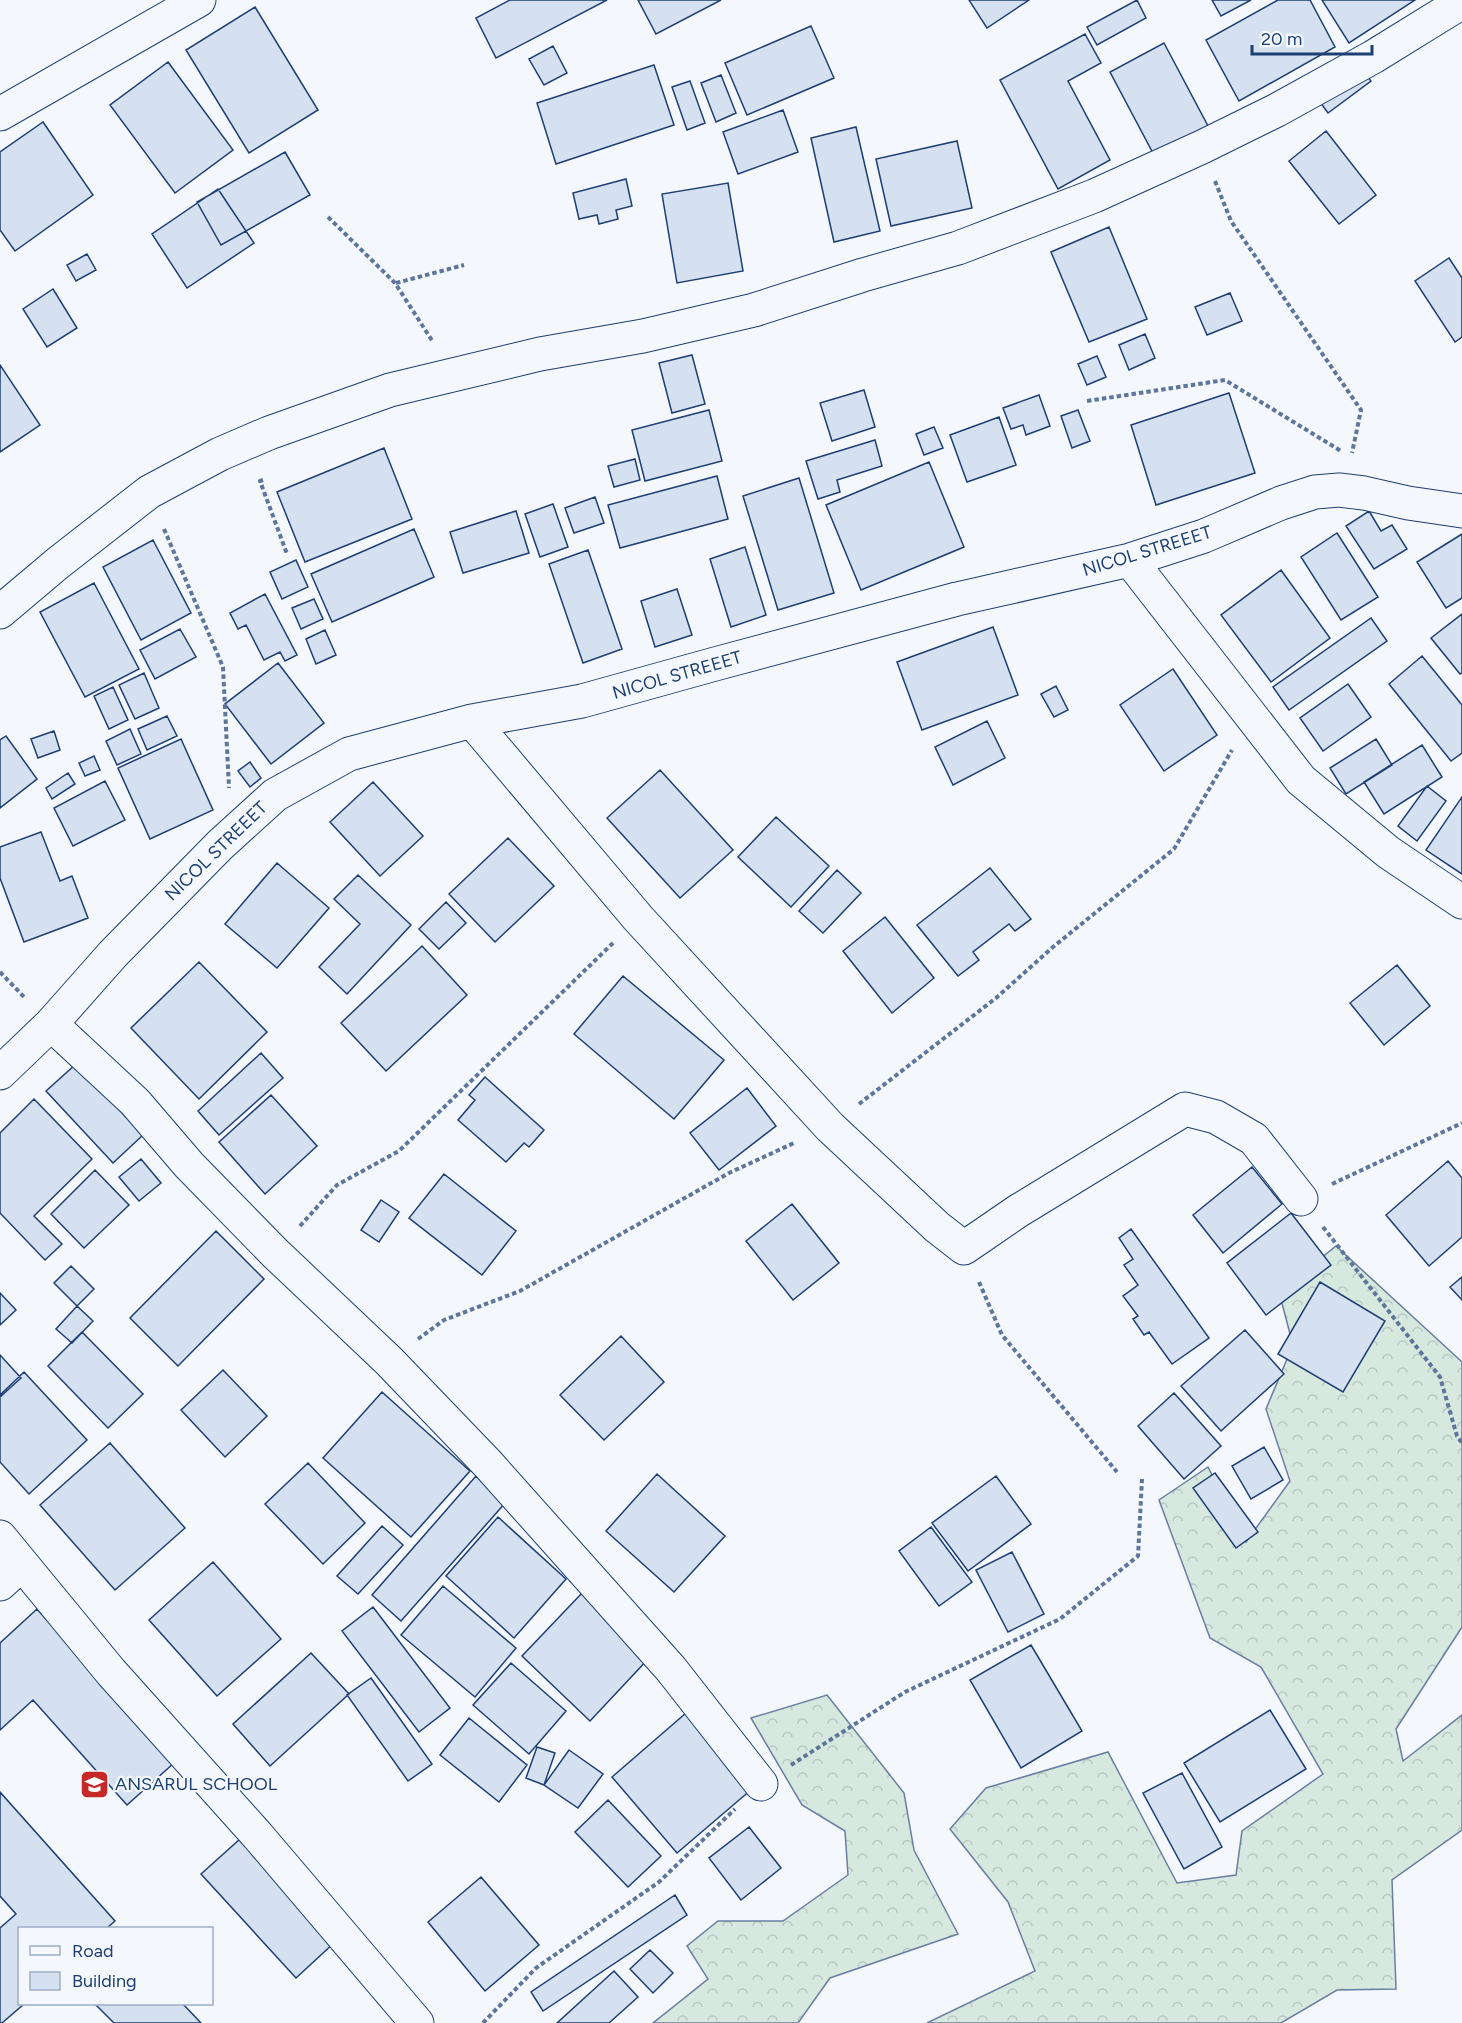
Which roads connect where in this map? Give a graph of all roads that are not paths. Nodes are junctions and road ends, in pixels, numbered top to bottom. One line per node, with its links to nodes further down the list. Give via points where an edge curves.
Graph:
1 (199, 0): 3 (street)
2 (1462, 2): 6 (street, via 1277,111 1094,196 958,248 754,310 390,390 269,433 149,492)
3 (0, 114)
4 (1462, 511): 5 (street, NICOL STREEET, via 1364,493 1315,492 1204,536)
5 (1130, 560): 7 (street, NICOL STREEET, via 957,600 582,701); 8 (street, via 1301,780 1388,852)
6 (0, 612)
7 (472, 721): 9 (street, NICOL STREEET, via 349,754 275,795 113,954); 11 (street, via 638,918 830,1127 964,1248 1185,1109 1216,1117 1254,1139)
8 (1462, 902)
9 (51, 1024): 10 (street, NICOL STREEET); 14 (street, via 135,1102 189,1165 488,1464 663,1660)
10 (0, 1073)
11 (1301, 1199)
12 (0, 1537): 13 (street)
13 (11, 1574): 15 (street, via 111,1672 258,1836)
14 (761, 1784)
15 (417, 2023)

